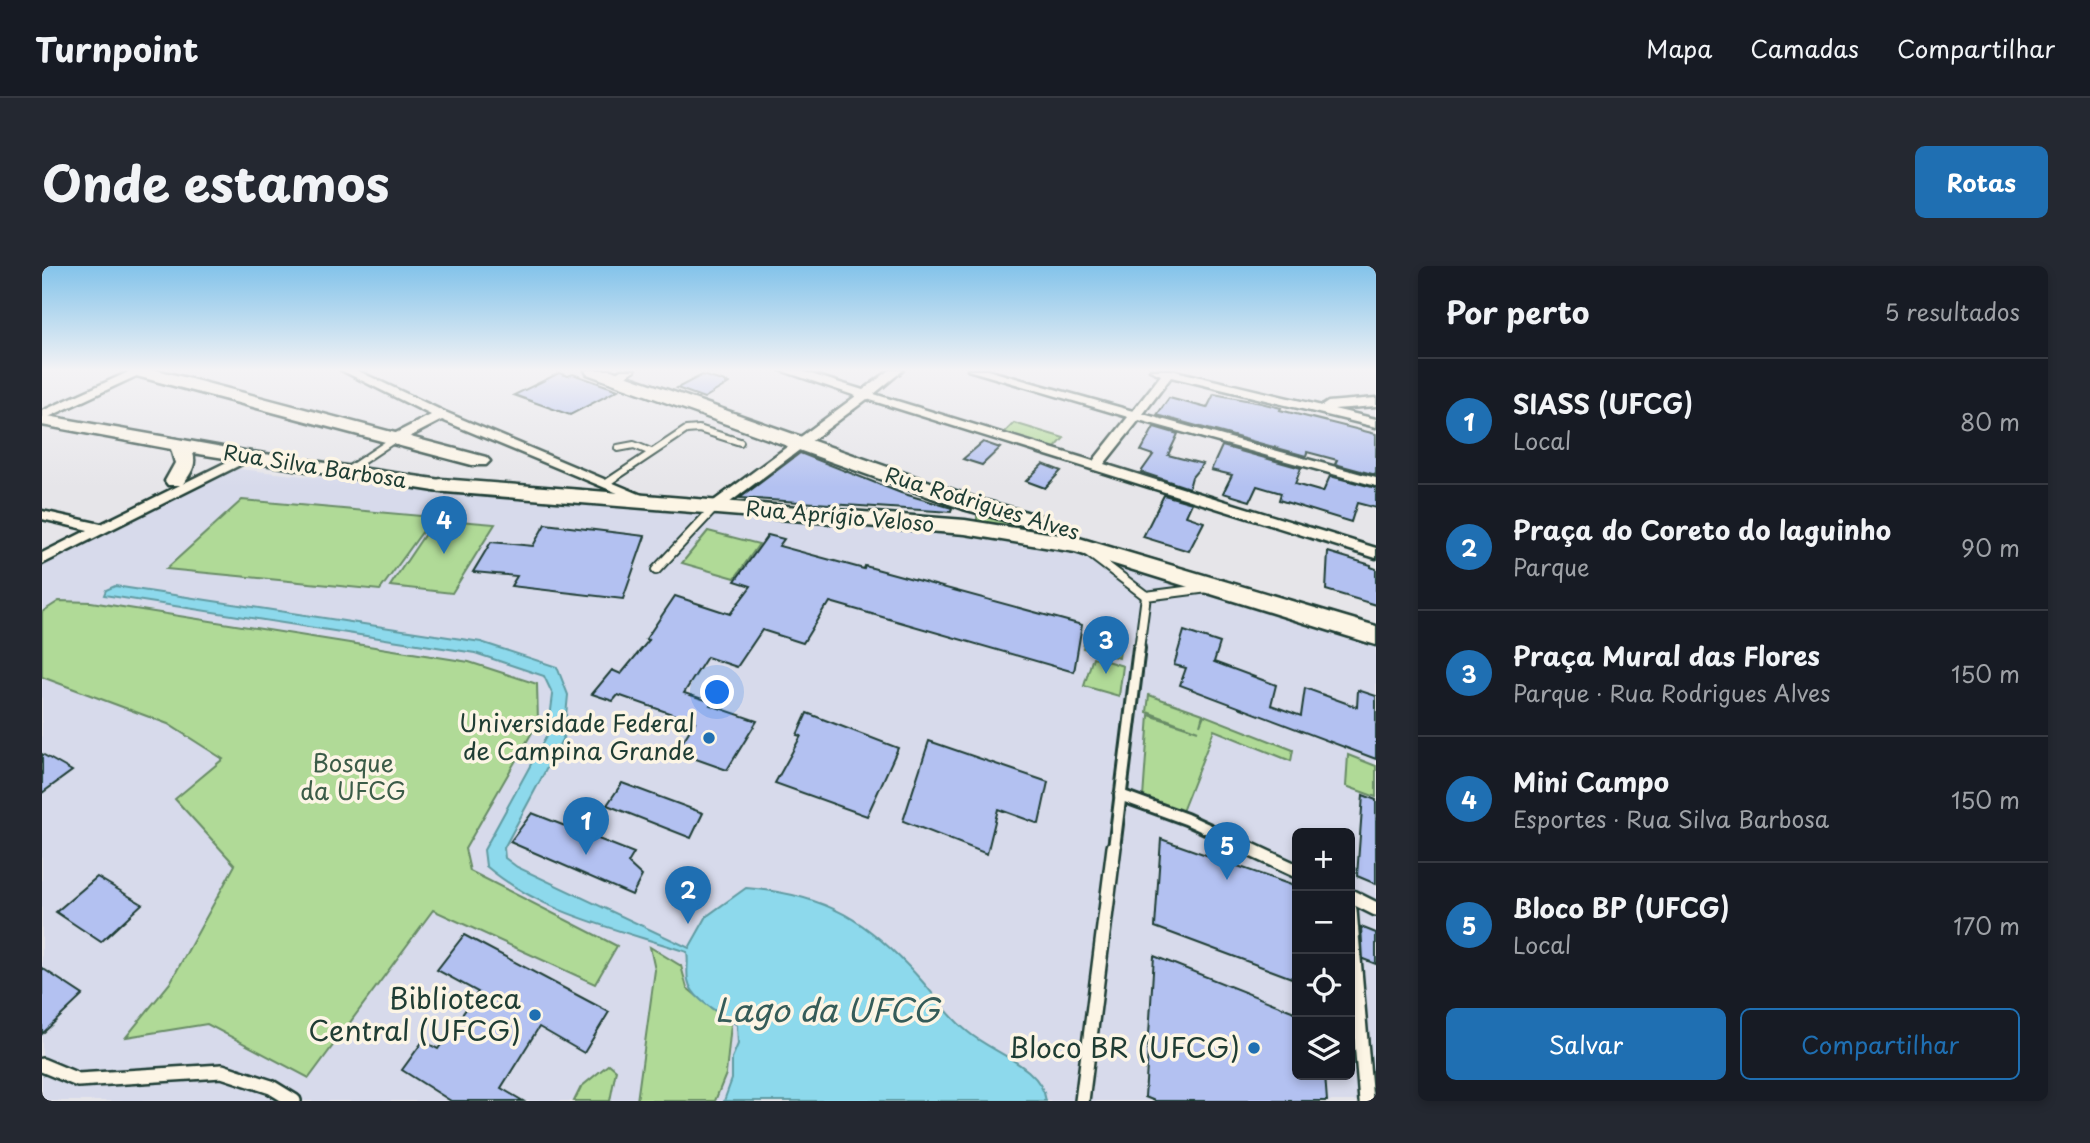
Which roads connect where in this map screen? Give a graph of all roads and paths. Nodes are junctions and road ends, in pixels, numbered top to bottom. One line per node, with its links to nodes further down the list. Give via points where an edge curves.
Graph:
1 (60, 409): 12 (street)
2 (278, 409): 14 (main road)
3 (428, 409): 10 (street)
4 (710, 409): 17 (main road, Rua Rodrigues Alves)
5 (846, 409): 17 (street)
6 (907, 409): 24 (street)
7 (1113, 409): 11 (street)
8 (1142, 409): 11 (street)
9 (1317, 409): 13 (street)
10 (441, 415): 14 (street); 15 (street)
11 (1138, 416): 24 (street); 27 (street)
12 (42, 418): 18 (main road, Rua Silva Barbosa)
13 (1376, 423)
14 (393, 440): 23 (main road); 25 (lane)
15 (502, 441): 23 (street); 28 (street)
16 (740, 442): 20 (lane, via 699,429 686,430)
17 (797, 444): 31 (street); 33 (main road, Rua Rodrigues Alves)
18 (178, 445): 21 (main road, Rua Silva Barbosa); 26 (main road, via 186,461)
19 (618, 448): 20 (lane, via 634,446)
20 (651, 452): 28 (lane)
21 (220, 453): 22 (main road, Rua Silva Barbosa); 26 (street)
22 (245, 457): 25 (main road, Rua Silva Barbosa); 34 (street)
23 (479, 461): 29 (main road)
24 (1096, 466): 36 (street)
25 (345, 472): 29 (main road, Rua Silva Barbosa)
26 (175, 481): 34 (street)
27 (1376, 482)
28 (605, 484): 30 (street)
29 (441, 486): 30 (main road, Rua Silva Barbosa)
30 (649, 501): 31 (main road, Rua Silva Barbosa)
31 (716, 506): 33 (main road, Rua Aprígio Veloso); 38 (lane)
32 (42, 515): 34 (street)
33 (968, 516): 35 (main road, Rua Rodrigues Alves); 41 (main road, Rua Rodrigues Alves)
34 (100, 528): 37 (street)
35 (1079, 545): 39 (main road, Rua Rodrigues Alves); 40 (lane)
36 (1376, 553)
37 (42, 559)
38 (656, 570)
39 (1219, 586): 40 (lane); 42 (main road, Rua Rodrigues Alves)
40 (1146, 597): 43 (lane)
41 (1376, 622)
42 (1376, 636)
43 (1120, 794): 44 (lane); 50 (lane)
44 (1292, 869)
45 (1355, 898): 46 (lane)
46 (1376, 909)
47 (1354, 954): 51 (lane)
48 (42, 1065): 49 (lane, via 78,1080 222,1071 271,1087)
49 (293, 1101)
50 (1082, 1101)
51 (1366, 1101)

